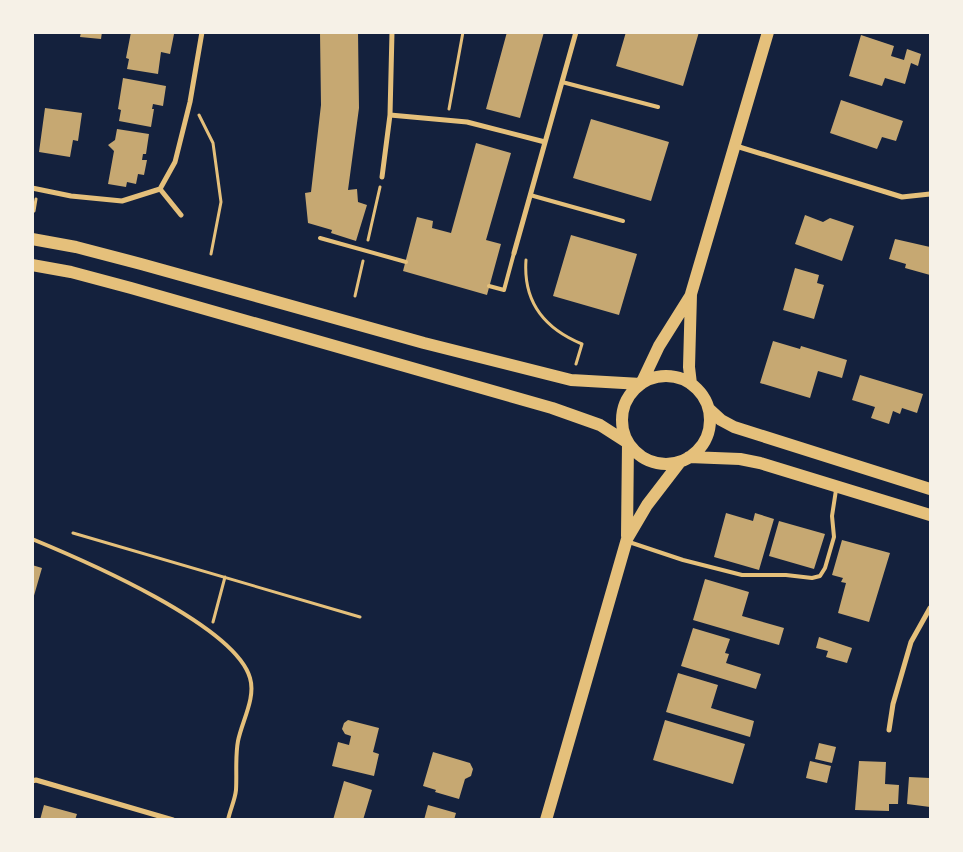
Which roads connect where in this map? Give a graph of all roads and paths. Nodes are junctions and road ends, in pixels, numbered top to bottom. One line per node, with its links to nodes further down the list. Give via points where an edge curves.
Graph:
1 (202, 32): 8 (street)
2 (392, 32): 10 (street)
3 (464, 32): 7 (path)
4 (576, 32): 6 (street)
5 (768, 32): 12 (main road)
6 (562, 82): 9 (lane); 11 (street)
7 (450, 101)
8 (190, 102): 15 (street, via 175,162); 24 (path, via 213,143 220,202)
9 (658, 107)
10 (390, 115): 11 (street, via 466,122); 13 (street)
11 (545, 142): 17 (street)
12 (736, 146): 16 (street, via 902,197); 29 (main road)
13 (382, 177): 22 (path)
14 (32, 188): 15 (street, via 122,201)
15 (160, 189): 18 (street)
16 (930, 194)
17 (530, 195): 19 (lane); 23 (street)
18 (181, 215)
19 (623, 221)
20 (320, 238): 22 (lane)
21 (32, 239): 32 (main road, via 76,246 433,346 571,380)
22 (365, 251): 26 (lane); 30 (path)
23 (514, 253): 28 (lane, via 504,290)
24 (211, 254)
25 (526, 257): 31 (path, via 525,278 530,298 540,316 569,339)
26 (406, 262)
27 (32, 265): 35 (main road, via 131,288 552,408 583,418)
28 (490, 286)
29 (691, 294): 32 (main road, via 662,340); 33 (main road, via 689,367)
30 (355, 296)
31 (582, 344)
32 (641, 384): 33 (main road, via 666,376); 35 (main road, via 631,393 622,418)
33 (692, 384): 34 (main road, via 704,397)
34 (708, 409): 36 (main road, via 707,436 700,448); 38 (main road, via 734,427)
35 (628, 443): 36 (main road, via 645,459 657,463); 42 (main road)
36 (685, 460): 37 (main road, via 740,459); 42 (main road, via 647,505)
37 (837, 486): 39 (main road); 42 (lane, via 832,516 834,537 820,576 742,575 683,560)
38 (930, 490)
39 (930, 515)
40 (73, 532): 43 (path)
41 (32, 539): 46 (lane, via 144,591)
42 (627, 540): 51 (main road)
43 (225, 577): 45 (path); 46 (path)
44 (930, 608): 47 (street, via 911,642)
45 (360, 617)
46 (211, 632): 50 (lane, via 238,656 250,677 252,690 238,742 236,792)
47 (889, 730)
48 (32, 781): 49 (street)
49 (173, 820)
50 (228, 820)
51 (546, 820)

